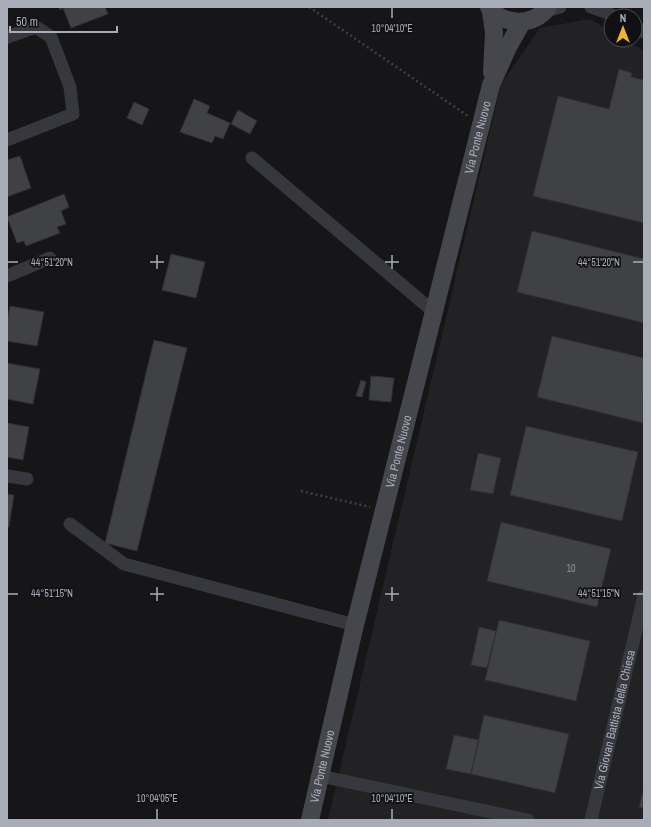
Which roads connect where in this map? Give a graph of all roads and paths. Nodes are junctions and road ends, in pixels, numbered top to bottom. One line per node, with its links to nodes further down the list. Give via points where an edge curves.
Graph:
1 (309, 7): 9 (path)
2 (591, 7): 5 (street)
3 (551, 8): 6 (street, via 531,20)
4 (490, 9): 6 (street, Via Ponte Nuovo, via 500,17); 8 (street, Via Ponte Nuovo, via 494,33)
5 (603, 11)
6 (522, 22): 8 (street, Via Ponte Nuovo)
7 (7, 37): 10 (street, via 36,26 51,36 70,87 73,114)
8 (492, 85): 9 (street, Via Ponte Nuovo)
9 (481, 126): 14 (street, Via Ponte Nuovo)
10 (7, 140)
11 (252, 158): 14 (street)
12 (50, 258): 13 (street)
13 (7, 276)
14 (434, 312): 18 (street, Via Ponte Nuovo)
15 (7, 476): 16 (street)
16 (27, 479)
17 (301, 491): 18 (path)
18 (384, 510): 21 (street, Via Ponte Nuovo)
19 (70, 524): 21 (street, via 124,564)
20 (644, 596): 25 (street, Via Giovan Battista della Chiesa)
21 (355, 625): 22 (street, Via Ponte Nuovo)
22 (320, 776): 23 (street, Via Ponte Nuovo); 24 (street)
23 (310, 820)
24 (528, 820)
25 (590, 820)

